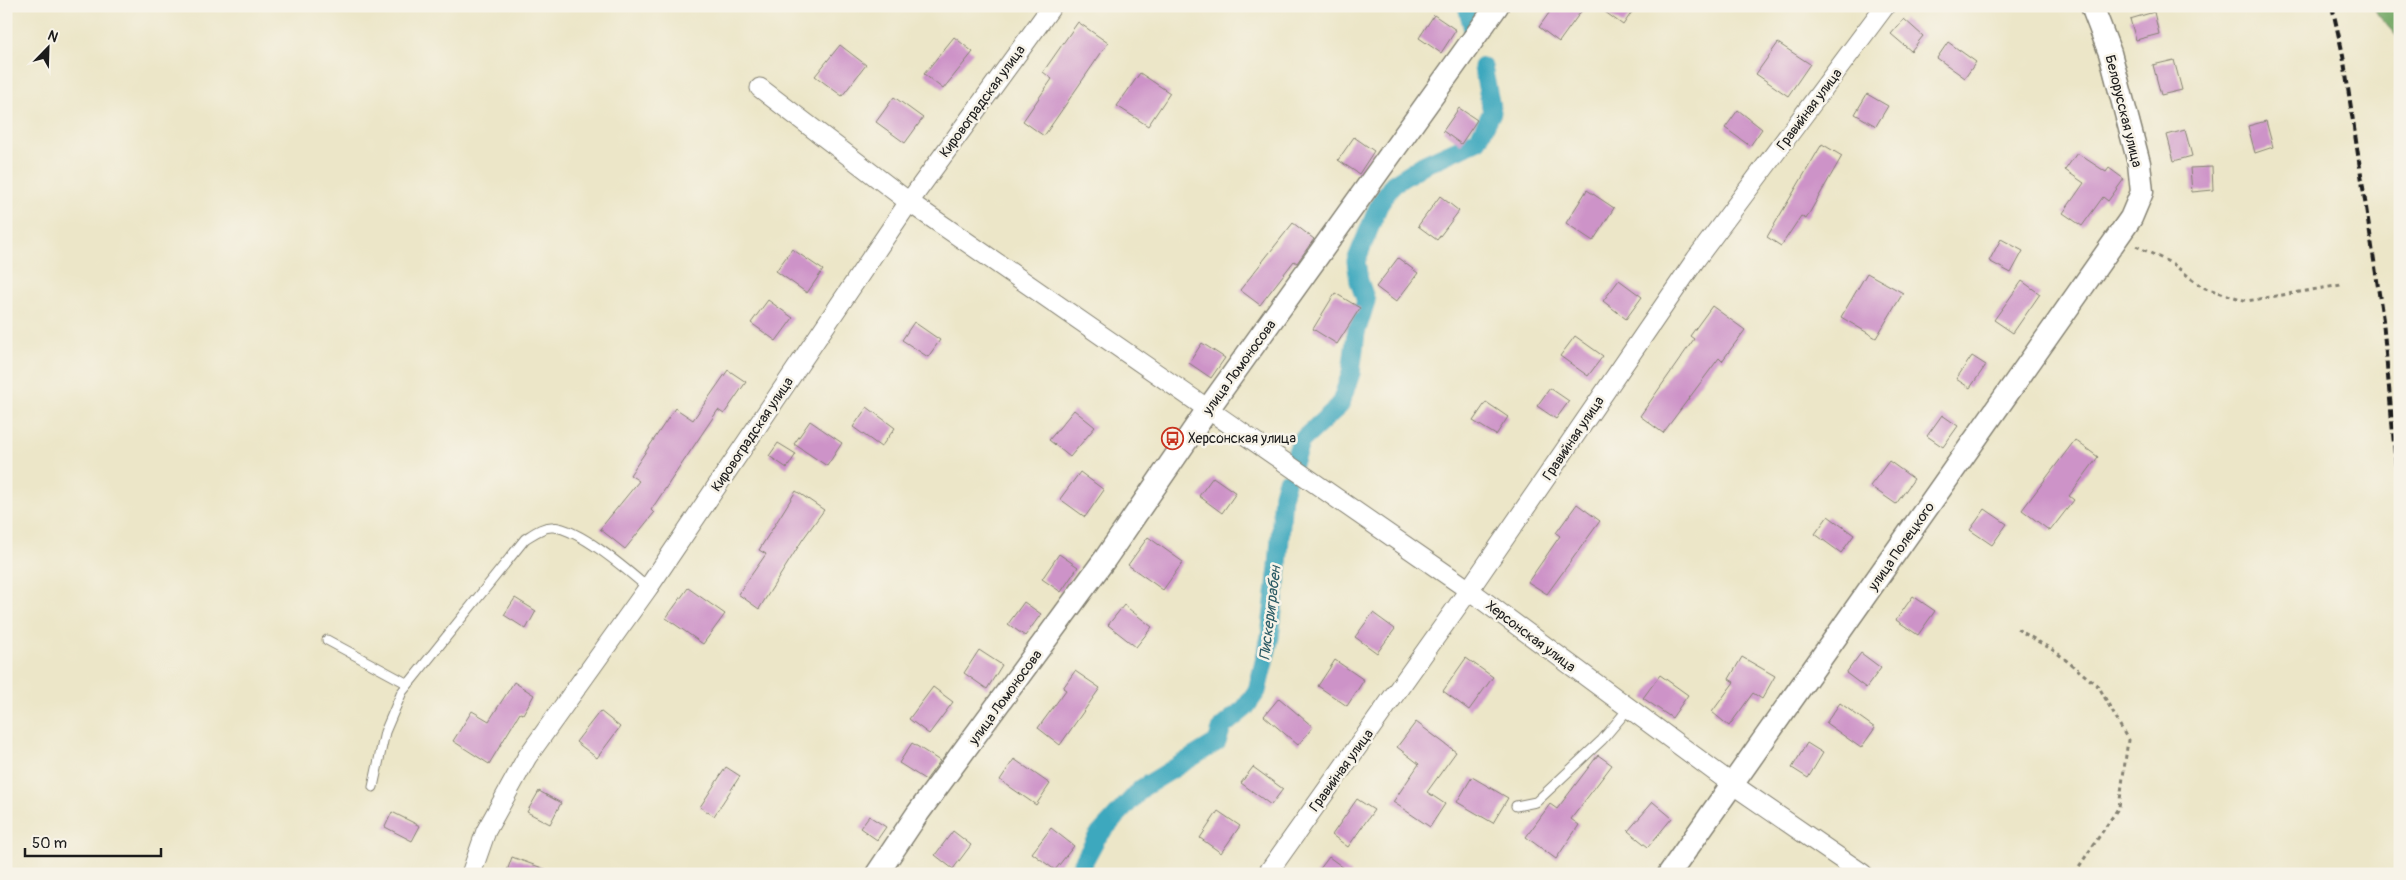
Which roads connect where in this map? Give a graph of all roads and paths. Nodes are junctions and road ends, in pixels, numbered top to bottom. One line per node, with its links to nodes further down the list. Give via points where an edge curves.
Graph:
1 (1052, 6): 6 (street, Кировоградская улица)
2 (1497, 6): 10 (street, улица Ломоносова)
3 (1885, 6): 12 (street, Гравийная улица, via 1696,259)
4 (2092, 6): 7 (street, Белорусская улица, via 2110,53 2139,163 2142,192)
5 (760, 88): 6 (street, Херсонская улица)
6 (909, 202): 10 (street, Херсонская улица); 11 (street, Кировоградская улица)
7 (2131, 218): 8 (street, улица Полецкого)
8 (2108, 251): 9 (path, via 2134,246 2173,264 2202,287 2247,301); 17 (street, улица Полецкого)
9 (2341, 286)
10 (1208, 409): 12 (street, Херсонская улица); 21 (street, улица Ломоносова, via 1105,558)
11 (648, 588): 15 (lane, via 571,530 552,526 540,530 525,539); 20 (street, Кировоградская улица, via 528,757 486,831)
12 (1470, 590): 16 (street, Херсонская улица); 22 (street, Гравийная улица)
13 (2017, 629): 25 (path, via 2056,652 2099,687 2128,740 2119,807)
14 (327, 640): 15 (lane)
15 (408, 684): 18 (lane, via 385,732)
16 (1629, 708): 17 (street, Херсонская улица); 19 (lane, via 1602,740 1536,802)
17 (1732, 784): 23 (street, улица Полецкого); 24 (street, Херсонская улица)
18 (373, 788)
19 (1516, 806)
20 (471, 874)
21 (876, 874)
22 (1267, 874)
23 (1669, 874)
24 (1862, 874)
25 (2074, 874)

